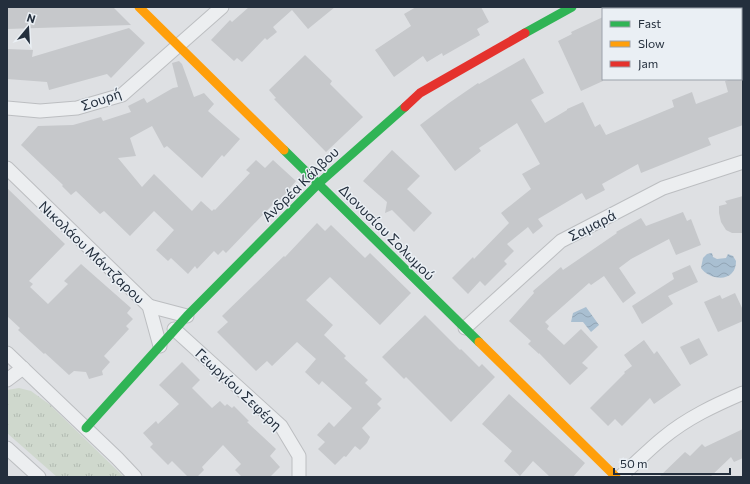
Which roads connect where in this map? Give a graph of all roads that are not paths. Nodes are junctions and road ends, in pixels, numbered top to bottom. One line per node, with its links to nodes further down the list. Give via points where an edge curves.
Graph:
1 (139, 7): 4 (street, Διονυσίου Σολωμού)
2 (222, 7): 4 (street, Σουρή)
3 (572, 7): 8 (street, Ανδρέα Κάλβου, via 420,93)
4 (178, 46): 5 (street, Σουρή, via 122,95 77,108 40,111); 8 (street, Διονυσίου Σολωμού)
5 (7, 108)
6 (743, 162): 11 (street, Σαμαρά, via 663,188 561,241)
7 (7, 168): 9 (street, Νικολάου Μάντζαρου)
8 (318, 184): 10 (street, Ανδρέα Κάλβου); 11 (street, Διονυσίου Σολωμού)
9 (148, 306): 10 (street); 13 (street, Νικολάου Μάντζαρου)
10 (187, 316): 12 (street, Ανδρέα Κάλβου)
11 (465, 328): 23 (street, Διονυσίου Σολωμού)
12 (174, 330): 13 (street, Ανδρέα Κάλβου); 22 (street, Γεωργίου Σεφέρη, via 281,426 299,456)
13 (160, 346): 18 (street, Ανδρέα Κάλβου)
14 (7, 353): 15 (street)
15 (23, 368): 16 (street); 18 (street)
16 (7, 380)
17 (743, 393): 24 (street, via 686,422)
18 (86, 428): 21 (street)
19 (7, 448): 20 (street)
20 (39, 477)
21 (135, 477)
22 (300, 477)
23 (616, 477)
24 (620, 477)

